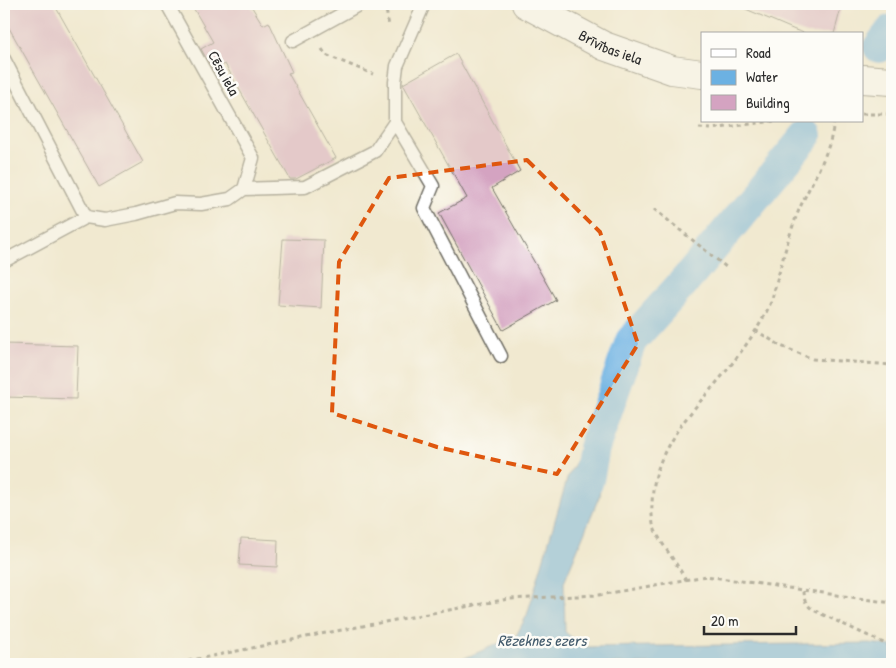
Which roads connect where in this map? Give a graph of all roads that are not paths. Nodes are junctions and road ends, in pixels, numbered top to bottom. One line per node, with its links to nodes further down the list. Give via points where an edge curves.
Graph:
1 (167, 4): 11 (lane, Cēsu iela, via 253,158)
2 (360, 4): 5 (lane)
3 (424, 4): 10 (lane, via 397,66)
4 (526, 4): 7 (main road, Brīvības iela, via 604,46 672,70)
5 (293, 41)
6 (4, 59): 12 (lane)
7 (701, 74)
8 (864, 79): 9 (main road)
9 (892, 81)
10 (395, 122): 11 (lane, via 375,151 305,187); 14 (lane, via 433,186 424,208)
11 (244, 188): 12 (lane, via 230,199 201,204 175,203 105,220)
12 (86, 216): 13 (lane)
13 (4, 261)
14 (501, 356)

